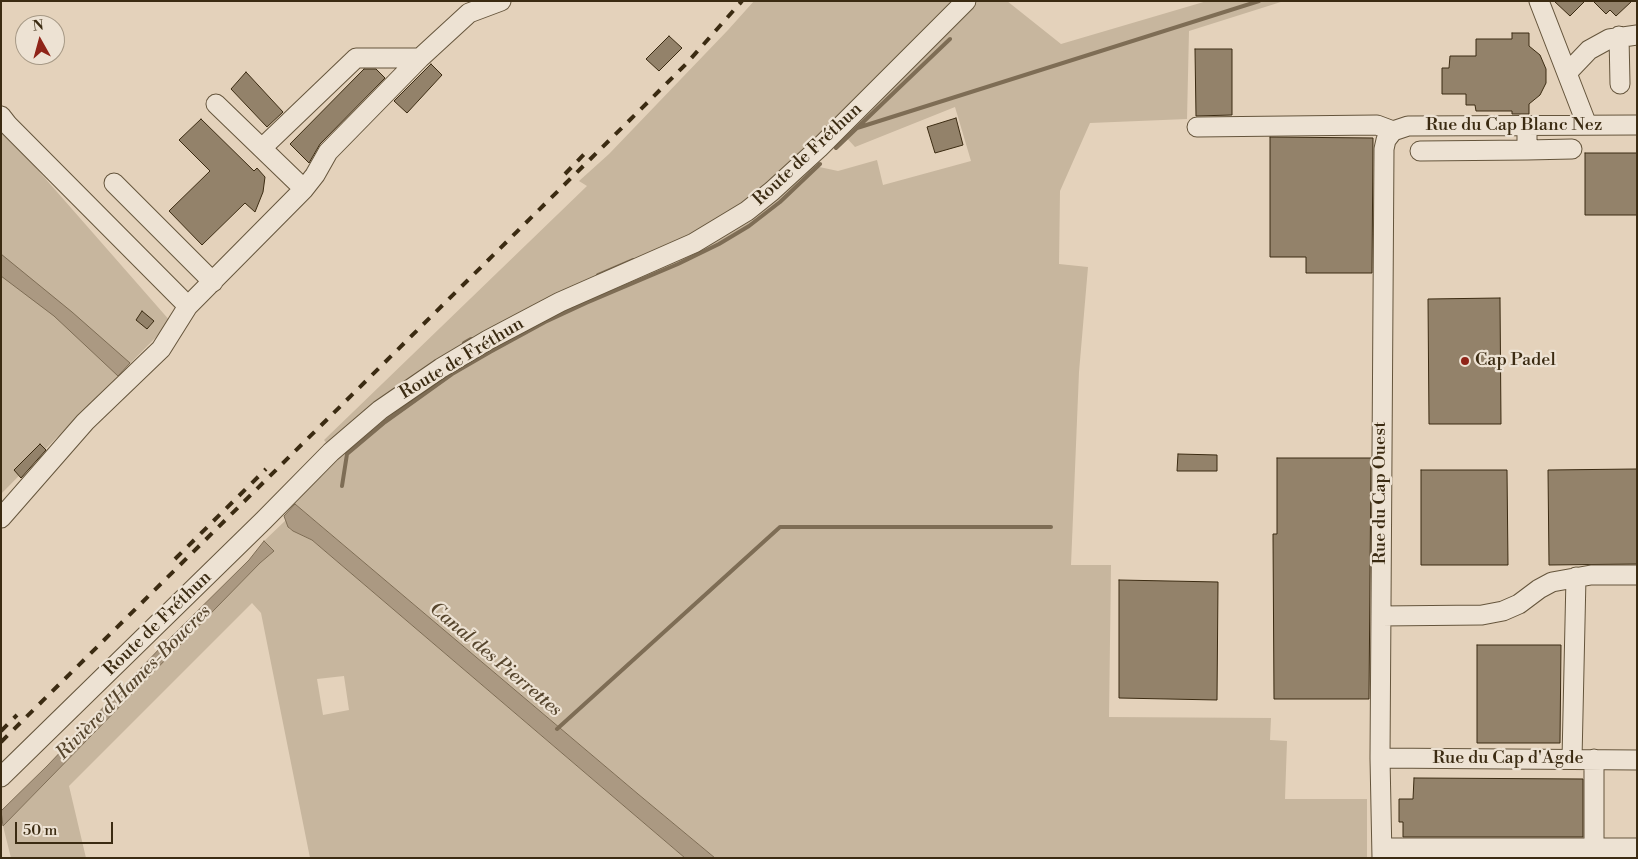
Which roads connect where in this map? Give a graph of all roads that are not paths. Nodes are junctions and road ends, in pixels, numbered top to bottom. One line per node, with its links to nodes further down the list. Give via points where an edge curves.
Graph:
1 (501, 1): 5 (street, via 469,13)
2 (966, 1): 31 (street, Route de Fréthun, via 819,148 747,211 694,243 560,302 456,358 373,415 331,452)
3 (1539, 1): 6 (street)
4 (1628, 36): 6 (street, via 1609,39 1589,50); 7 (street)
5 (420, 58): 15 (street, via 356,58); 20 (street, via 328,152)
6 (1566, 72): 10 (street)
7 (1620, 84)
8 (216, 104): 15 (street)
9 (1, 116): 22 (street)
10 (1587, 125): 11 (street, Rue du Cap Blanc Nez); 12 (street, Rue du Cap Blanc Nez)
11 (1637, 125)
12 (1527, 126): 14 (street, Rue du Cap Blanc Nez, via 1408,126); 17 (street)
13 (1197, 127): 14 (street, via 1377,125)
14 (1393, 131): 26 (street, Rue du Cap Ouest, via 1384,150)
15 (262, 148): 20 (street)
16 (1572, 149): 17 (street)
17 (1528, 150): 18 (street)
18 (1420, 151)
19 (114, 183): 21 (street)
20 (304, 188): 21 (street)
21 (213, 282): 22 (street)
22 (188, 306): 23 (street, via 161,349 86,422)
23 (1, 518)
24 (1637, 575): 25 (street)
25 (1576, 577): 26 (street, via 1552,582 1503,611 1482,615); 28 (street)
26 (1381, 616): 27 (street, Rue du Cap Ouest)
27 (1380, 758): 28 (street, Rue du Cap d'Agde); 33 (street, Rue du Cap Ouest)
28 (1572, 759): 29 (street, Rue du Cap d'Agde)
29 (1594, 760): 30 (street, Rue du Cap d'Agde); 35 (street)
30 (1637, 760)
31 (1, 777)
32 (1637, 848): 35 (street)
33 (1382, 853): 34 (street)
34 (1512, 853): 35 (street)
35 (1594, 853)

